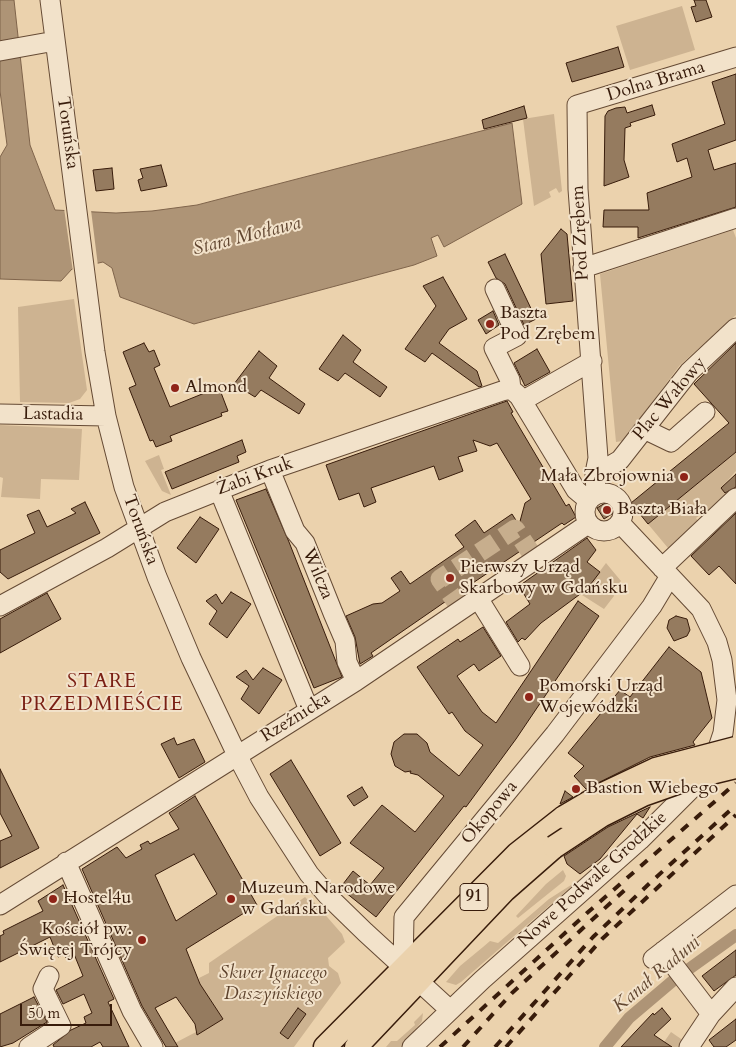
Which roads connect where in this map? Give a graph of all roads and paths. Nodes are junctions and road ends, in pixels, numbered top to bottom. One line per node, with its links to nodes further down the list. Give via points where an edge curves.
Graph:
1 (50, 0): 2 (street, Toruńska)
2 (55, 41): 3 (street); 14 (street, Toruńska)
3 (0, 51)
4 (736, 57): 5 (street, Dolna Brama)
5 (577, 105): 7 (street, Pod Zrębem)
6 (736, 218): 7 (street)
7 (583, 268): 10 (street, Pod Zrębem)
8 (495, 290): 11 (street, via 517,336 494,348)
9 (736, 328): 15 (street, Plac Wałowy, via 689,372)
10 (592, 360): 11 (street); 16 (street, Pod Zrębem)
11 (516, 395): 17 (street, Żabi Kruk); 19 (street, via 576,490)
12 (705, 412): 15 (street, via 671,442)
13 (0, 414): 14 (street, Lastadia)
14 (106, 416): 23 (street, Toruńska)
15 (644, 428): 16 (street, Plac Wałowy, via 620,460)
16 (602, 463): 19 (street, Pod Zrębem)
17 (270, 470): 18 (street, Żabi Kruk); 24 (street, Wilcza)
18 (219, 490): 23 (street, Żabi Kruk, via 165,512); 32 (street)
19 (598, 496): 21 (street, via 584,512); 22 (street, via 615,496 622,505 624,511)
20 (736, 498): 25 (street, Okopowa)
21 (588, 524): 22 (street, via 598,530); 27 (street, Rzeźnicka)
22 (617, 526): 25 (street, Nowe Podwale Grodzkie, via 647,550)
23 (138, 528): 28 (street, Żabi Kruk); 34 (street, Toruńska, via 178,628)
24 (295, 531): 26 (street, via 297,546); 30 (street, Wilcza, via 305,543 345,641 347,662)
25 (663, 569): 31 (street, Nowe Podwale Grodzkie, via 701,609); 40 (street, Okopowa, via 647,612 563,724 404,917)
26 (317, 596)
27 (478, 598): 29 (street); 30 (street, Rzeźnicka)
28 (0, 606)
29 (520, 666)
30 (356, 680): 32 (street, Rzeźnicka)
31 (731, 681): 43 (street, Nowe Podwale Grodzkie, via 723,733 709,766 693,787 612,868)
32 (309, 710): 34 (street, Rzeźnicka)
33 (736, 748): 36 (main road, 91, bridge, via 656,769 603,794)
34 (237, 755): 37 (street, Rzeźnicka); 40 (street, Toruńska, via 309,874)
35 (736, 767): 36 (main road, 91, bridge, via 694,777 643,795)
36 (551, 838): 40 (main road, 91, via 505,890)
37 (66, 862): 39 (street, Rzeźnicka); 46 (street, via 132,1011)
38 (736, 895): 44 (street, via 662,957)
39 (0, 905)
40 (411, 974): 43 (street); 47 (main road, 91); 48 (main road, 91)
41 (49, 976): 45 (street, via 43,989 61,1026)
42 (736, 987): 44 (street)
43 (450, 1010): 49 (street, Nowe Podwale Grodzkie)
44 (711, 1014): 50 (street)
45 (29, 1047)
46 (153, 1047)
47 (325, 1047)
48 (356, 1047)
49 (412, 1047)
50 (689, 1047)

